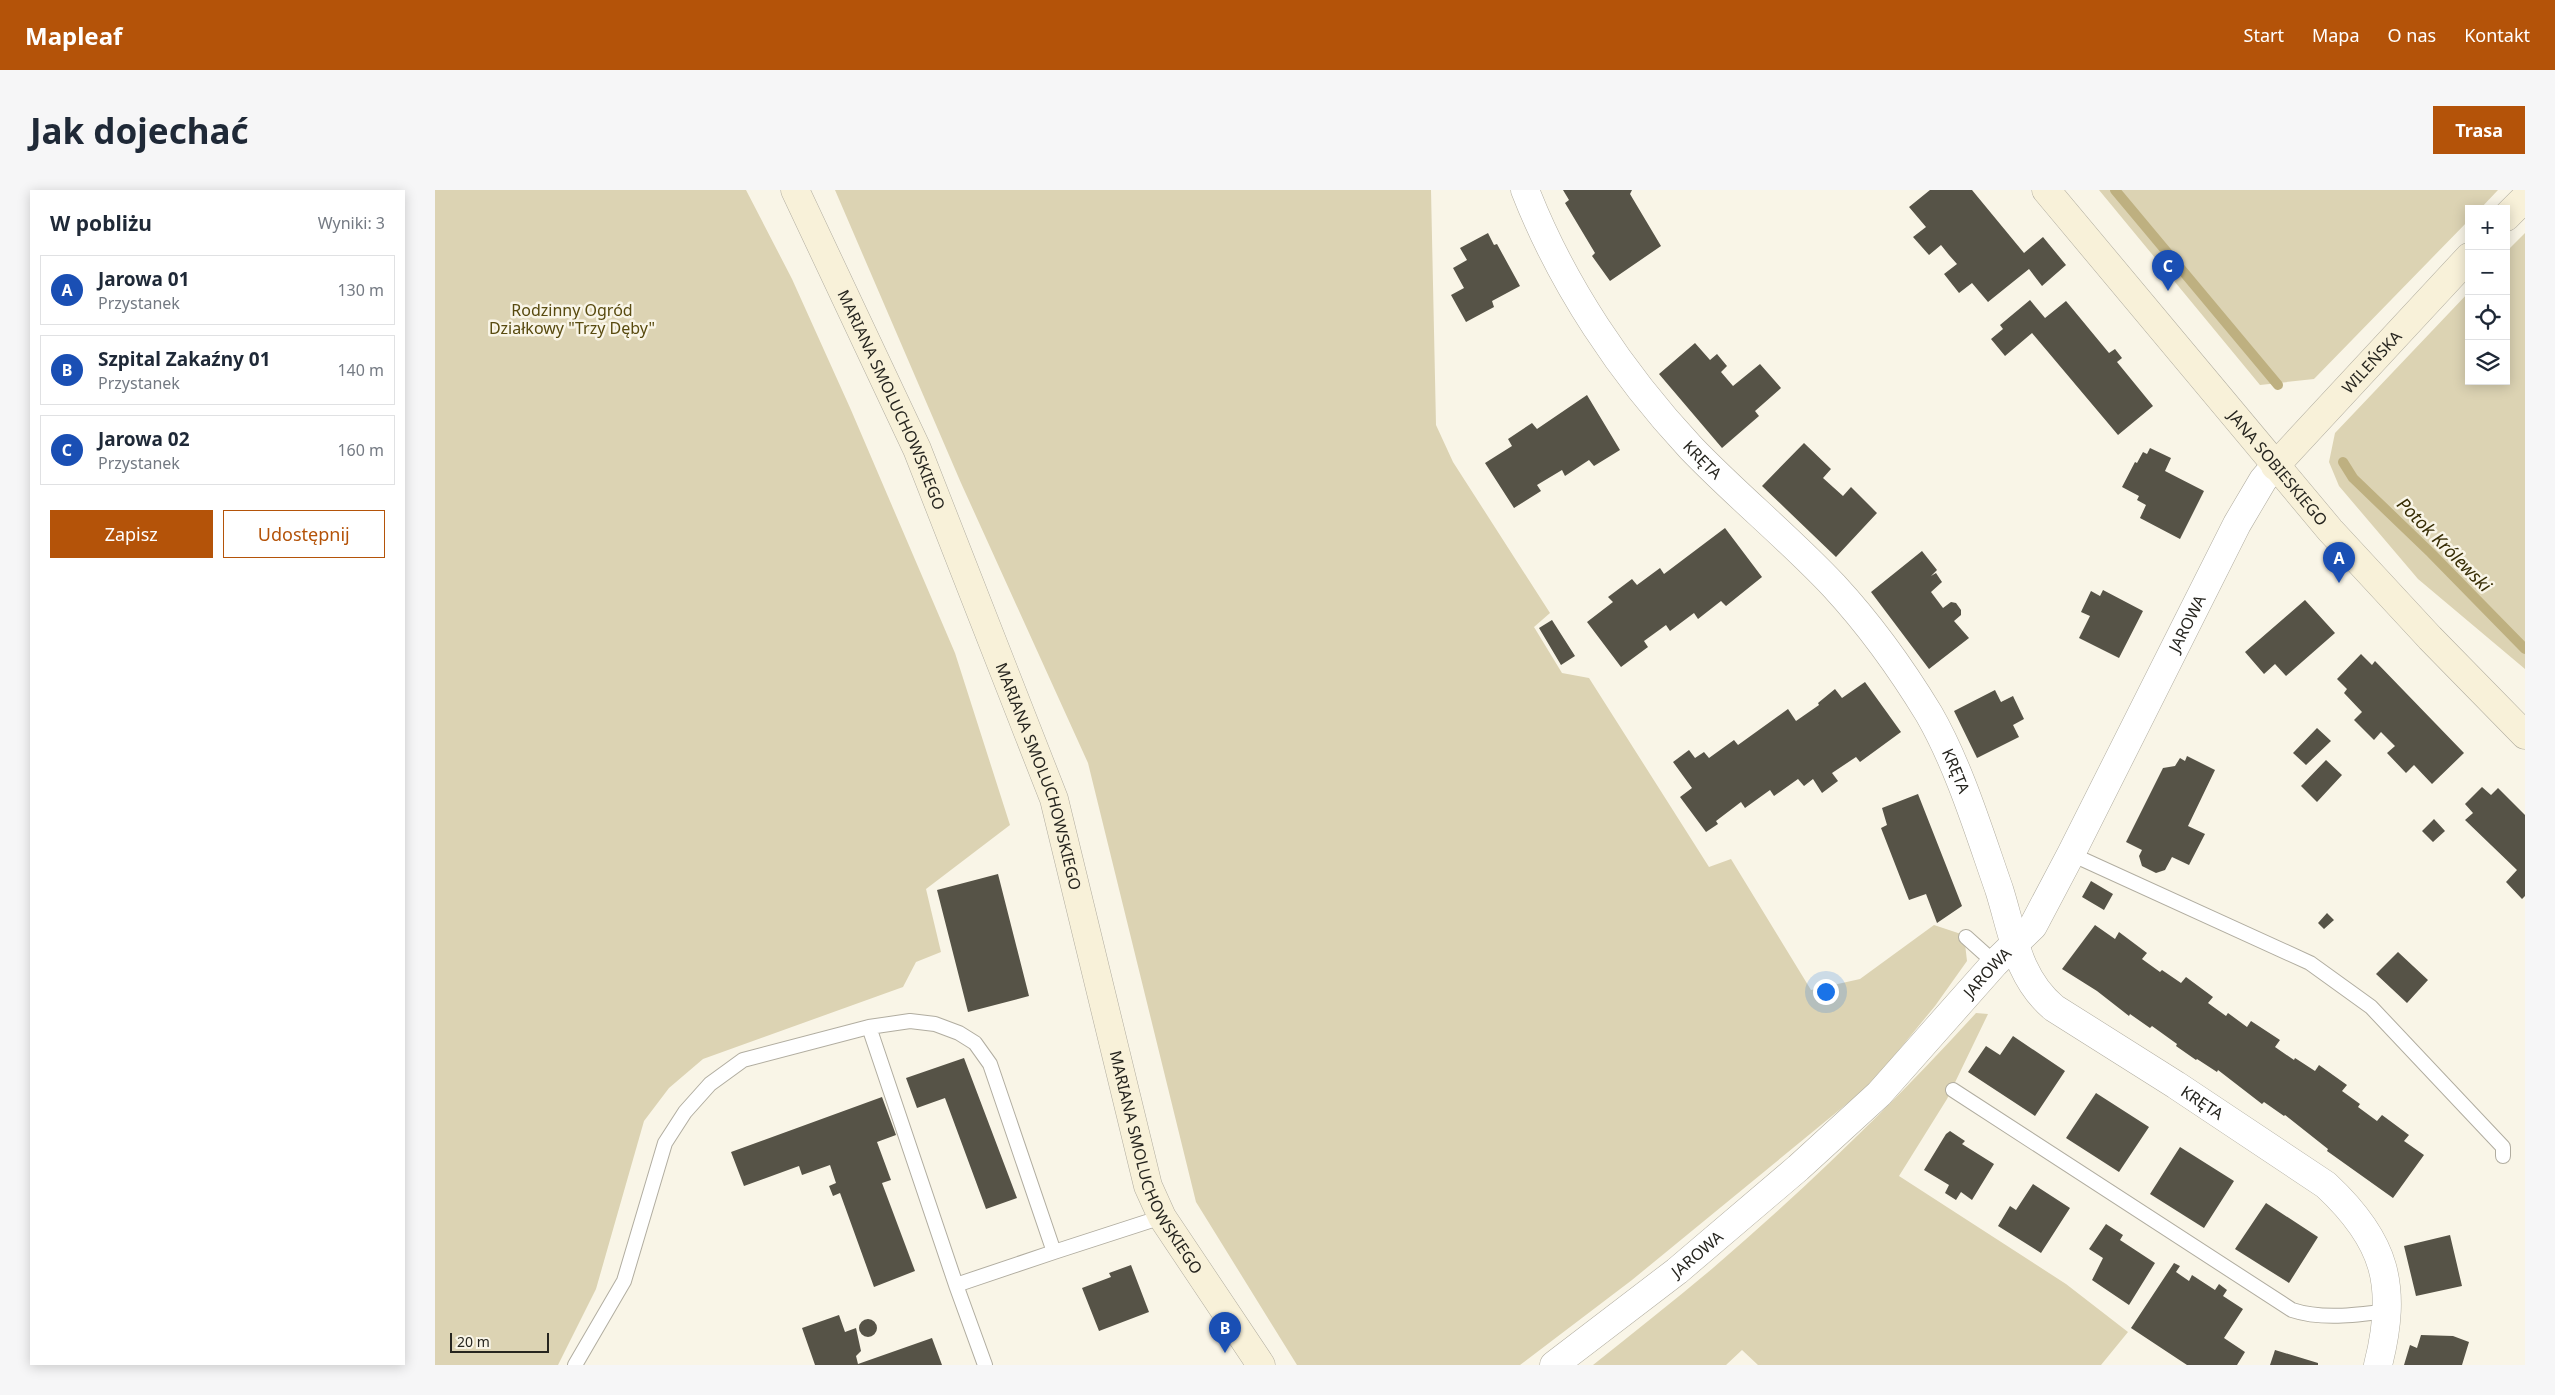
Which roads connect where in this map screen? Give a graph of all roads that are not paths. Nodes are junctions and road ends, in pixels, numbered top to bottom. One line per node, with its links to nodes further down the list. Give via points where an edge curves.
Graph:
1 (795, 190): 16 (street, MARIANA SMOLUCHOWSKIEGO, via 917,449 1054,799 1148,1186)
2 (1525, 190): 11 (street, KRĘTA, via 1549,246 1595,324 1640,388 1691,448 1833,585 1905,675 1931,717 1950,758 1978,828)
3 (2046, 190): 7 (street, JANA SOBIESKIEGO)
4 (2525, 198): 5 (street)
5 (2510, 213)
6 (2465, 261): 7 (street, WILEŃSKA)
7 (2275, 466): 8 (street, JANA SOBIESKIEGO, via 2378,583); 9 (street, JAROWA, via 2237,524)
8 (2525, 735)
9 (2071, 854): 11 (street, JAROWA, via 2033,926); 15 (lane, via 2311,963 2345,986 2371,1007 2503,1147)
10 (1966, 937): 12 (lane)
11 (2016, 944): 12 (street, JAROWA); 19 (street, KRĘTA, via 2022,968 2040,995 2054,1008 2319,1180 2345,1202 2378,1249 2387,1281)
12 (1995, 963): 23 (street, JAROWA, via 1879,1094 1798,1168 1677,1271)
13 (869, 1027): 17 (lane, via 910,1021 935,1024 975,1043 990,1064); 18 (lane); 20 (lane, via 743,1060 710,1084 685,1112 665,1143 624,1281)
14 (1953, 1090): 19 (lane, via 2292,1310 2305,1315)
15 (2503, 1156)
16 (1162, 1217): 17 (lane); 22 (street, MARIANA SMOLUCHOWSKIEGO)
17 (1054, 1252): 18 (lane)
18 (956, 1285): 21 (lane)
19 (2388, 1311): 24 (street, KRĘTA)
20 (575, 1365)
21 (985, 1365)
22 (1261, 1365)
23 (1553, 1365)
24 (2378, 1365)

